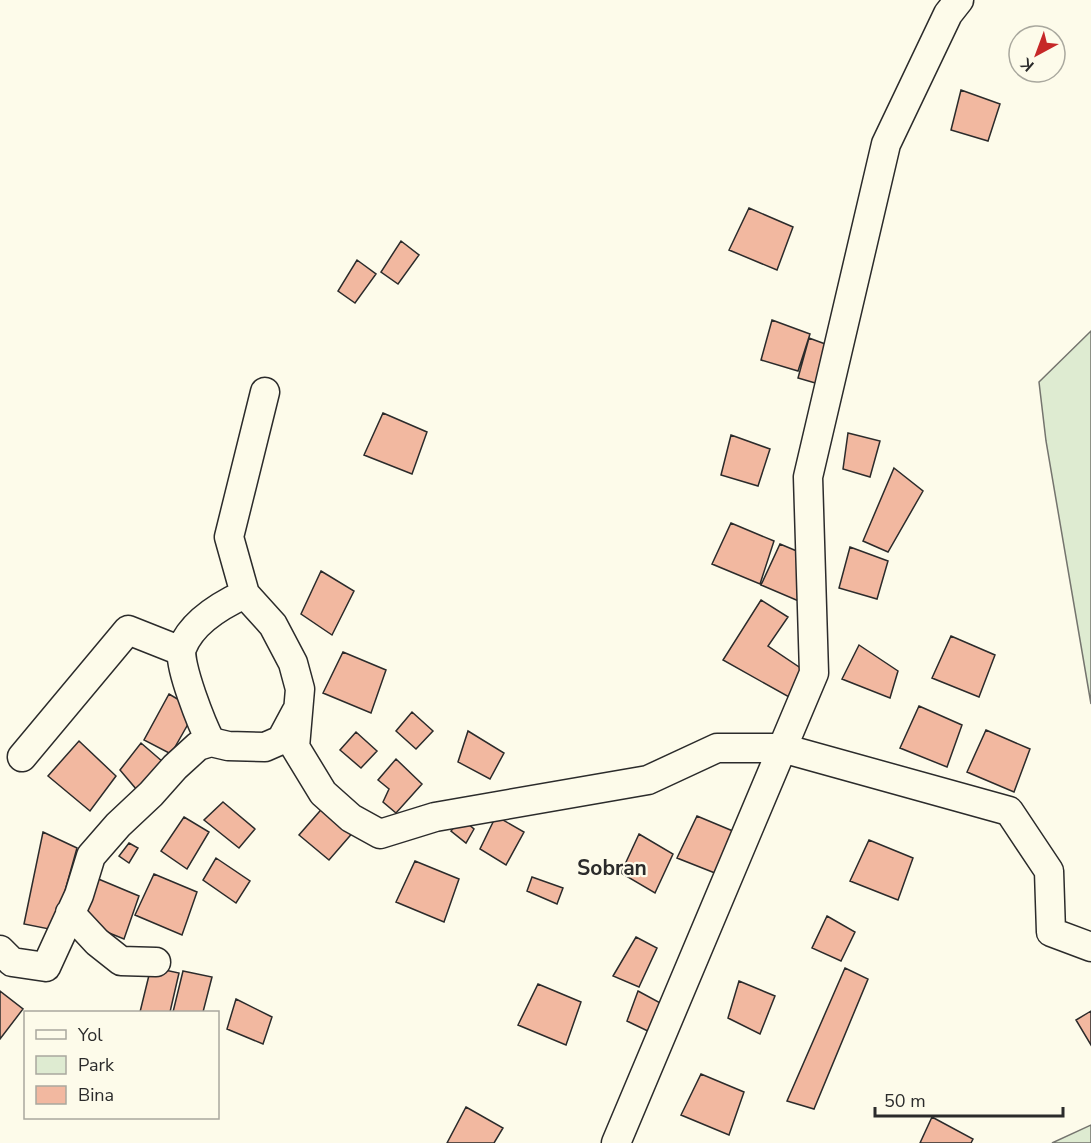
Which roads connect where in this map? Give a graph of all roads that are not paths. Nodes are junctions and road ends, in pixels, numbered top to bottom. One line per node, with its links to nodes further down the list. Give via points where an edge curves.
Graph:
1 (959, 0): 7 (street, via 948,14 886,144 844,320 808,477 814,674)
2 (266, 392): 3 (street, via 229,537)
3 (245, 594): 4 (street, via 208,616 190,633); 5 (street, via 273,625 293,663 300,689)
4 (181, 651): 6 (street, via 187,680); 8 (street, via 128,630)
5 (297, 709): 6 (street, via 280,740 265,747); 7 (street, via 295,747 323,793 351,818 380,834 435,817 648,780 717,748)
6 (211, 742): 9 (street, via 198,746 175,766 91,856)
7 (782, 748): 10 (street, via 1009,811 1049,871 1051,932); 13 (street)
8 (22, 757)
9 (70, 913): 11 (street, via 46,967 12,962); 12 (street, via 121,961)
10 (1091, 947)
11 (0, 950)
12 (156, 962)
13 (616, 1143)

